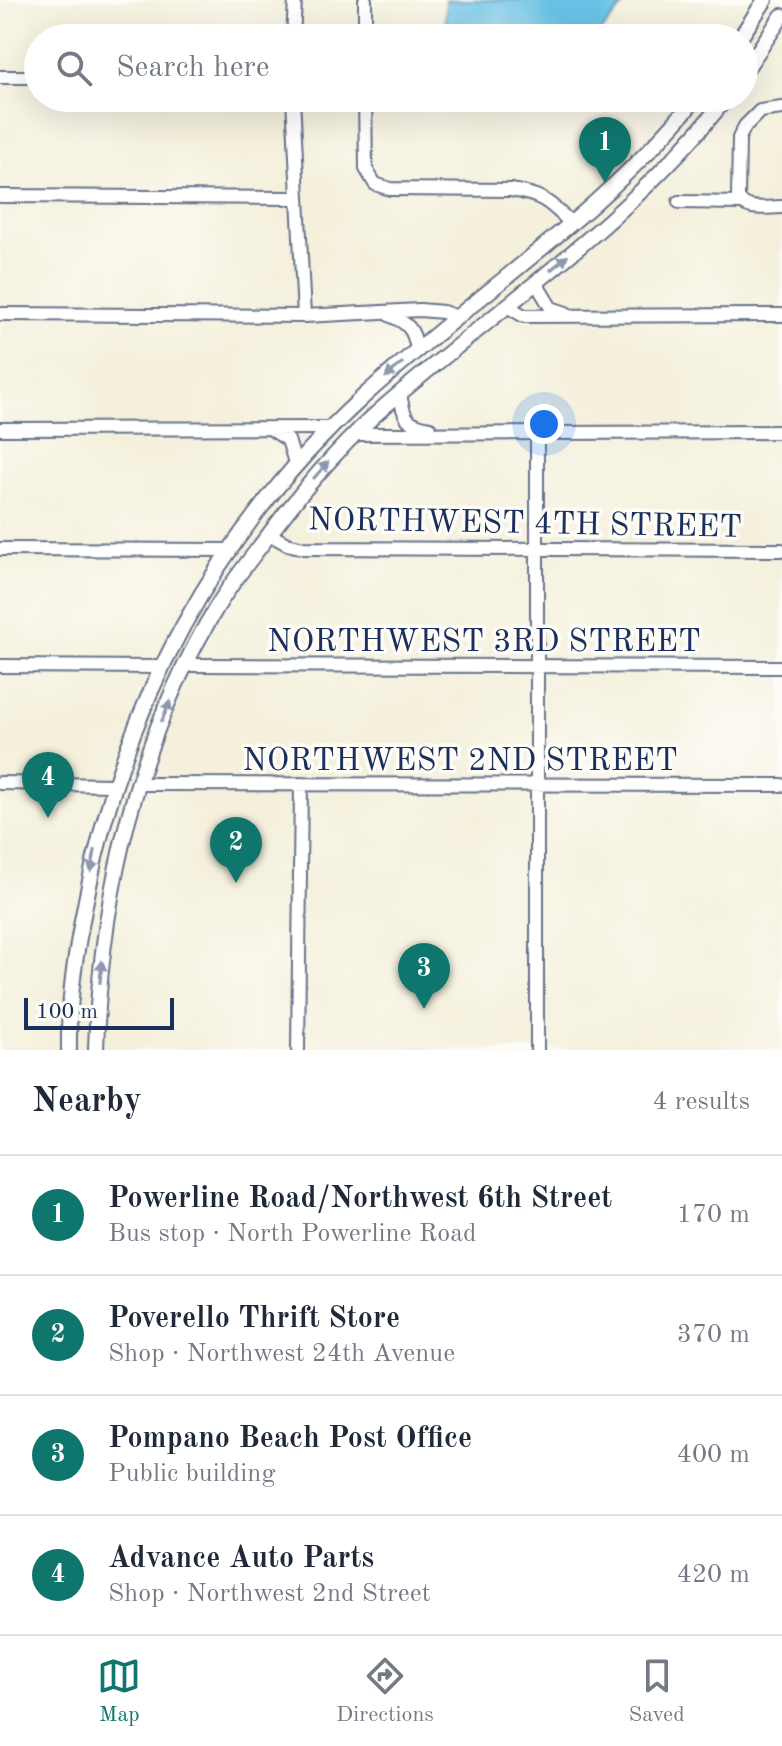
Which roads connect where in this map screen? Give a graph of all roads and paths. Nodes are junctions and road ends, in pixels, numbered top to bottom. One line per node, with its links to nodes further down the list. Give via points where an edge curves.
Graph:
1 (295, 0): 6 (street)
2 (365, 0): 7 (street)
3 (765, 0): 5 (main road)
4 (782, 16): 10 (main road)
5 (754, 18): 8 (main road); 9 (main road)
6 (294, 24)
7 (365, 24)
8 (750, 24)
9 (754, 24)
10 (758, 52)
11 (0, 77): 12 (street)
12 (24, 77)
13 (782, 108): 21 (street, via 760,111 741,132)
14 (294, 112): 19 (street)
15 (365, 112): 23 (street, via 366,169 375,184 390,189 529,193 546,198)
16 (683, 112): 23 (main road, via 627,174)
17 (713, 112): 25 (main road, one-way to 17, via 641,193)
18 (0, 196): 19 (street)
19 (297, 198): 30 (street)
20 (679, 202): 21 (street)
21 (741, 203): 22 (street)
22 (782, 207)
23 (571, 223): 24 (main road)
24 (519, 267): 26 (main road); 32 (main road)
25 (536, 283): 26 (main road); 31 (street, via 551,308)
26 (507, 306): 31 (street, via 524,316); 34 (main road)
27 (386, 313): 30 (street); 32 (street, via 420,310); 33 (street, via 413,330)
28 (0, 314): 30 (street)
29 (782, 315): 31 (street)
30 (304, 316)
31 (572, 316)
32 (457, 317): 33 (main road); 34 (main road)
33 (417, 350): 36 (main road, one-way to 36)
34 (445, 356): 35 (main road)
35 (400, 394): 41 (street, via 407,420); 42 (main road)
36 (330, 428): 38 (street); 43 (main road)
37 (0, 429): 38 (street)
38 (271, 429): 43 (street, via 288,440)
39 (537, 432): 40 (street); 41 (street); 48 (street)
40 (782, 432)
41 (444, 433): 42 (street)
42 (356, 434): 45 (main road, one-way to 42)
43 (296, 466): 44 (main road)
44 (278, 487): 45 (main road); 47 (main road)
45 (269, 534): 48 (street, NORTHWEST 4TH STREET, via 304,548); 50 (main road, via 218,606)
46 (0, 549): 47 (street)
47 (229, 550): 50 (main road, via 221,585 190,638); 52 (main road)
48 (538, 550): 49 (street, NORTHWEST 4TH STREET); 53 (street)
49 (782, 550)
50 (186, 665): 53 (street, NORTHWEST 3RD STREET); 57 (main road, one-way to 50)
51 (0, 666): 52 (street)
52 (160, 667): 55 (main road)
53 (537, 667): 54 (street, NORTHWEST 3RD STREET); 60 (street)
54 (782, 667)
55 (136, 723): 57 (main road); 59 (main road)
56 (0, 783): 59 (street)
57 (138, 784): 58 (street, NORTHWEST 2ND STREET); 63 (main road, one-way to 57, via 106,919)
58 (301, 784): 60 (street, NORTHWEST 2ND STREET); 64 (street)
59 (113, 785): 62 (main road, one-way to 62, via 83,915 70,996)
60 (538, 785): 61 (street, NORTHWEST 2ND STREET); 65 (street)
61 (782, 785)
62 (69, 1050)
63 (96, 1050)
64 (298, 1050)
65 (537, 1050)

